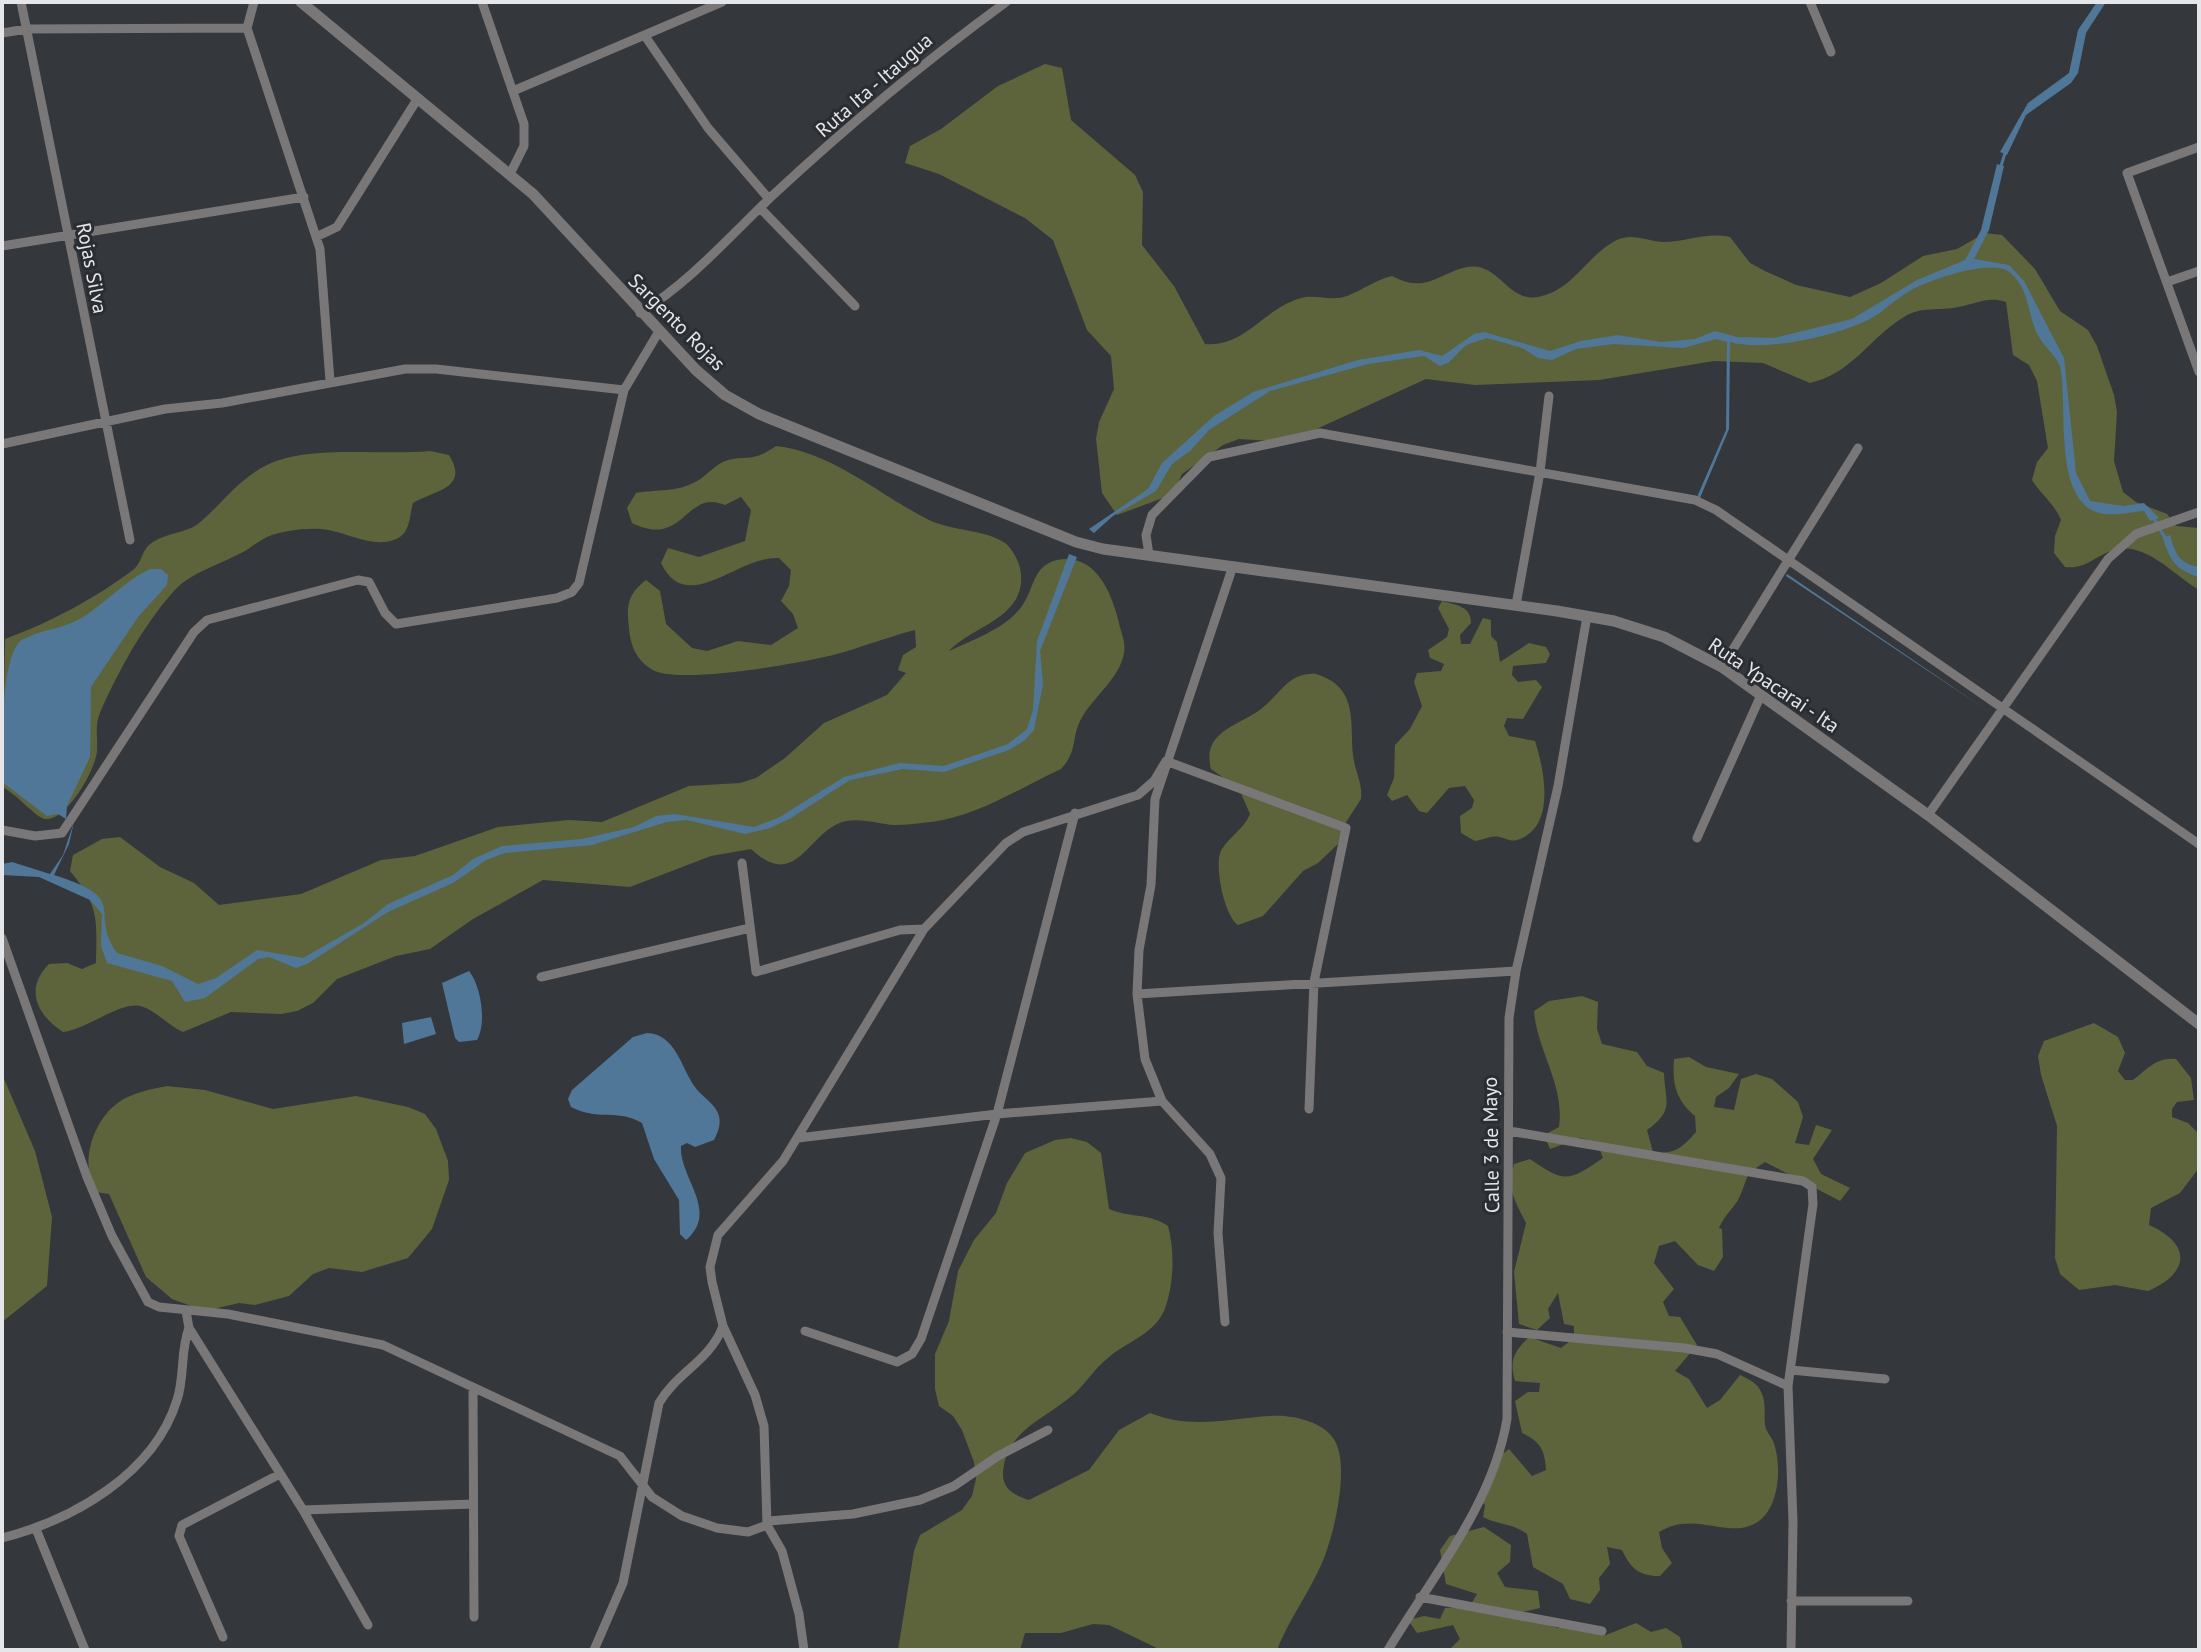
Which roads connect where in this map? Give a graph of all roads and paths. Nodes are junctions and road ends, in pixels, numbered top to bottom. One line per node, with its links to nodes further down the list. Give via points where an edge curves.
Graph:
1 (21, 2): 9 (street, Rojas Silva)
2 (254, 2): 8 (street)
3 (482, 2): 13 (street)
4 (722, 2): 11 (street)
5 (1006, 2): 18 (street, Ruta Ita - Itaugua, via 934,55)
6 (1810, 2): 12 (street)
7 (305, 3): 14 (street, Sargento Rojas)
8 (247, 28): 9 (street); 17 (street)
9 (27, 29): 10 (street); 20 (street, Rojas Silva)
10 (2, 33)
11 (645, 36): 13 (street); 18 (street, via 708,128)
12 (1831, 52)
13 (513, 91): 16 (street, via 524,124 524,146)
14 (418, 98): 16 (street, Sargento Rojas); 21 (street, via 337,227)
15 (2199, 147): 24 (street, via 2127,173)
16 (510, 174): 26 (street, Sargento Rojas)
17 (304, 197): 20 (street); 21 (street)
18 (769, 199): 19 (street, Ruta Ita - Itaugua)
19 (761, 209): 25 (street); 26 (street, Ruta Ita - Itaugua, via 689,277)
20 (68, 237): 22 (street); 32 (street, Rojas Silva)
21 (316, 237): 29 (street)
22 (2, 246)
23 (2199, 271): 24 (street)
24 (2167, 282): 28 (street)
25 (855, 306)
26 (640, 313): 27 (street, Sargento Rojas)
27 (658, 333): 30 (street); 38 (street, Sargento Rojas, via 725,395 759,414)
28 (2199, 372)
29 (330, 381): 30 (street, via 436,369); 32 (street, via 165,409)
30 (624, 390): 50 (street, via 579,583 572,592 396,624 369,582 358,580 207,620 62,833)
31 (1549, 396): 35 (street)
32 (105, 425): 33 (street); 37 (street, Rojas Silva)
33 (2, 444)
34 (1858, 448): 40 (street)
35 (1540, 472): 39 (street, via 1320,433 1297,435 1209,457 1152,515 1146,535); 40 (street, via 1698,501); 42 (street)
36 (2199, 512): 46 (street, via 2136,534 2108,559)
37 (130, 540)
38 (1103, 549): 39 (street, Ruta Ypacarai - Ita)
39 (1149, 555): 41 (street, Ruta Ypacarai - Ita)
40 (1788, 559): 44 (street); 46 (street)
41 (1233, 566): 42 (street, Ruta Ypacarai - Ita); 47 (street)
42 (1516, 605): 43 (street, Ruta Ypacarai - Ita)
43 (1587, 616): 44 (street, Ruta Ypacarai - Ita, via 1664,637); 57 (street, Calle 3 de Mayo, via 1558,786)
44 (1722, 667): 45 (street, Ruta Ypacarai - Ita)
45 (1761, 695): 49 (street, Ruta Ypacarai - Ita); 51 (street)
46 (2001, 707): 49 (street); 52 (street)
47 (1166, 761): 48 (street, via 1138,795); 59 (street, via 1346,828); 60 (street, via 1155,799)
48 (1075, 813): 55 (street, via 1006,843); 64 (street)
49 (1928, 815): 61 (street, Ruta Ypacarai - Ita)
50 (2, 830)
51 (1697, 838)
52 (2199, 844)
53 (742, 863): 54 (street)
54 (750, 928): 55 (street, via 756,972 900,930); 58 (street)
55 (924, 929): 66 (street)
56 (2, 938): 67 (street, via 112,1236 148,1302)
57 (1516, 971): 59 (street); 65 (street, Calle 3 de Mayo, via 1509,1018)
58 (541, 977)
59 (1314, 982): 60 (street); 63 (street)
60 (1137, 994): 62 (street, via 1145,1059)
61 (2199, 1024)
62 (1162, 1101): 64 (street); 68 (street, via 1210,1154 1221,1178 1218,1233)
63 (1309, 1109)
64 (997, 1114): 66 (street); 71 (street, via 912,1354 897,1362)
65 (1509, 1131): 72 (street, Calle 3 de Mayo); 73 (street, via 1803,1181 1812,1187)
66 (798, 1138): 69 (street, via 718,1235 710,1267)
67 (186, 1311): 70 (street); 76 (street, via 363,1339)
68 (1225, 1322)
69 (723, 1326): 79 (street, via 710,1352 669,1387 659,1403); 82 (street, via 764,1426)
70 (189, 1328): 78 (street); 83 (street, via 170,1420 140,1464)
71 (805, 1331)
72 (1507, 1332): 75 (street, via 1717,1354); 85 (street, Calle 3 de Mayo, via 1507,1419 1498,1465)
73 (1791, 1370): 74 (street); 75 (street)
74 (1885, 1379)
75 (1788, 1386): 86 (street)
76 (473, 1389): 79 (street, via 620,1456); 80 (street)
77 (1048, 1430): 82 (street, via 954,1486 920,1500)
78 (280, 1474): 81 (street); 91 (street, via 182,1525 179,1536)
79 (640, 1483): 82 (street, via 663,1505 697,1523 748,1532); 93 (street, via 623,1583)
80 (473, 1504): 81 (street); 88 (street)
81 (303, 1510): 89 (street)
82 (768, 1523): 94 (street, via 782,1551)
83 (36, 1529): 84 (street); 92 (street)
84 (2, 1538)
85 (1420, 1597): 90 (street); 95 (street, Calle 3 de Mayo)
86 (1791, 1601): 87 (street); 96 (street)
87 (1908, 1601)
88 (474, 1617)
89 (368, 1625)
90 (1602, 1631)
91 (223, 1637)
92 (85, 1650)
93 (594, 1650)
94 (804, 1650)
95 (1388, 1650)
96 (1791, 1650)

